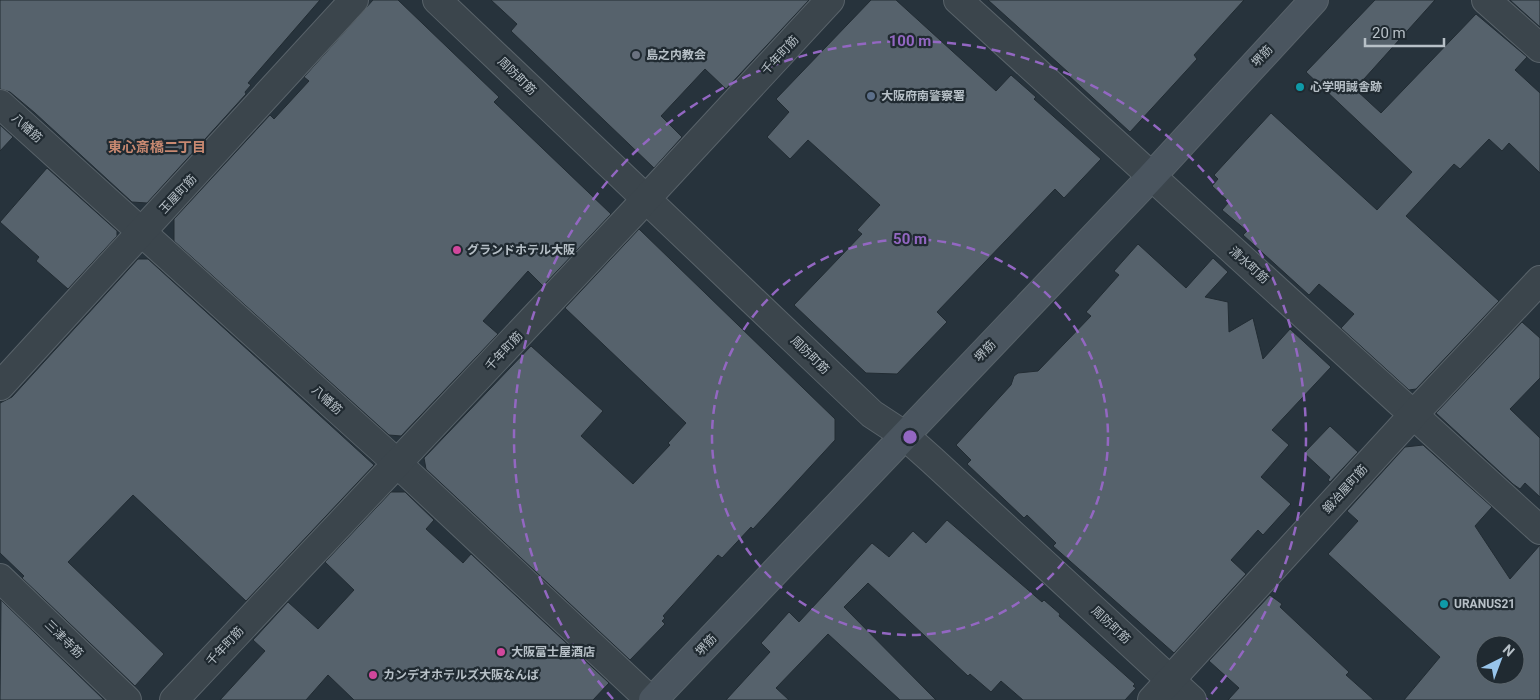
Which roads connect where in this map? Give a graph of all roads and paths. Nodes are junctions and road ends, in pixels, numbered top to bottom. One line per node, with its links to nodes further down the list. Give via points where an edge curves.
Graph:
1 (354, 0): 11 (street, 玉屋町筋)
2 (437, 0): 10 (street, 周防町筋)
3 (830, 0): 10 (street, 千年町筋)
4 (958, 0): 9 (street, 清水町筋)
5 (1314, 0): 9 (main road, 堺筋)
6 (1486, 0): 7 (street)
7 (1540, 48)
8 (0, 104): 11 (street, 八幡筋)
9 (1151, 177): 14 (street, 清水町筋); 15 (main road, 堺筋)
10 (647, 199): 15 (street, 周防町筋, via 872,414); 16 (street, 千年町筋)
11 (142, 233): 13 (street, 玉屋町筋); 16 (street, 八幡筋)
12 (1540, 280): 14 (street, 鍛冶屋町筋)
13 (0, 386)
14 (1414, 414): 17 (street, 清水町筋); 19 (street, 鍛冶屋町筋)
15 (904, 435): 19 (street, 周防町筋); 22 (main road, 堺筋)
16 (398, 464): 21 (street, 千年町筋); 22 (street, 八幡筋)
17 (1540, 530)
18 (0, 578): 20 (street, 三津寺筋)
19 (1170, 680): 23 (street, 鍛冶屋町筋); 24 (street, 周防町筋)
20 (127, 700)
21 (174, 700)
22 (652, 700)
23 (1152, 700)
24 (1192, 700)

